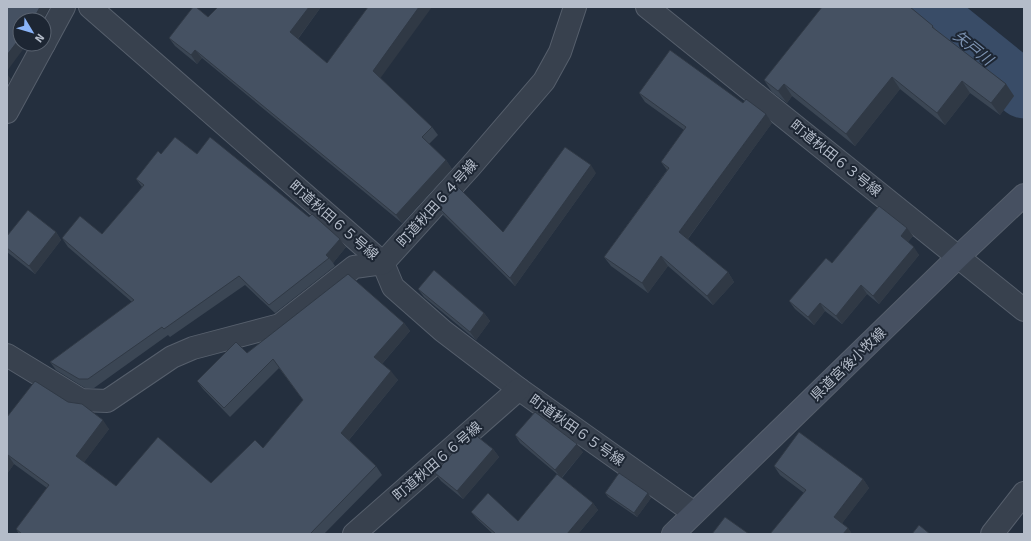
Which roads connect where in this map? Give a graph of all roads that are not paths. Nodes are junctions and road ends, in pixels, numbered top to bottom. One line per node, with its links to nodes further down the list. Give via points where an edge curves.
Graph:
1 (64, 7): 5 (street)
2 (90, 7): 10 (street, 町道秋田６５号線)
3 (575, 7): 10 (street, 町道秋田６４号線, via 560,52 544,81)
4 (647, 7): 9 (street, 町道秋田６３号線, via 760,87)
5 (52, 29)
6 (40, 52): 7 (street)
7 (7, 112)
8 (1024, 195): 9 (main road, 県道宮後小牧線)
9 (958, 257): 11 (street, 町道秋田６３号線); 15 (main road, 県道宮後小牧線)
10 (383, 263): 12 (street, via 354,267 280,325 192,348 172,357 107,401 81,400); 13 (street, 町道秋田６５号線, via 393,287 443,331)
11 (1024, 310)
12 (7, 355)
13 (519, 389): 15 (street, 町道秋田６５号線); 16 (street, 町道秋田６６号線)
14 (1024, 493): 18 (street)
15 (694, 513): 17 (main road, 県道宮後小牧線)
16 (354, 534)
17 (673, 534)
18 (992, 534)

